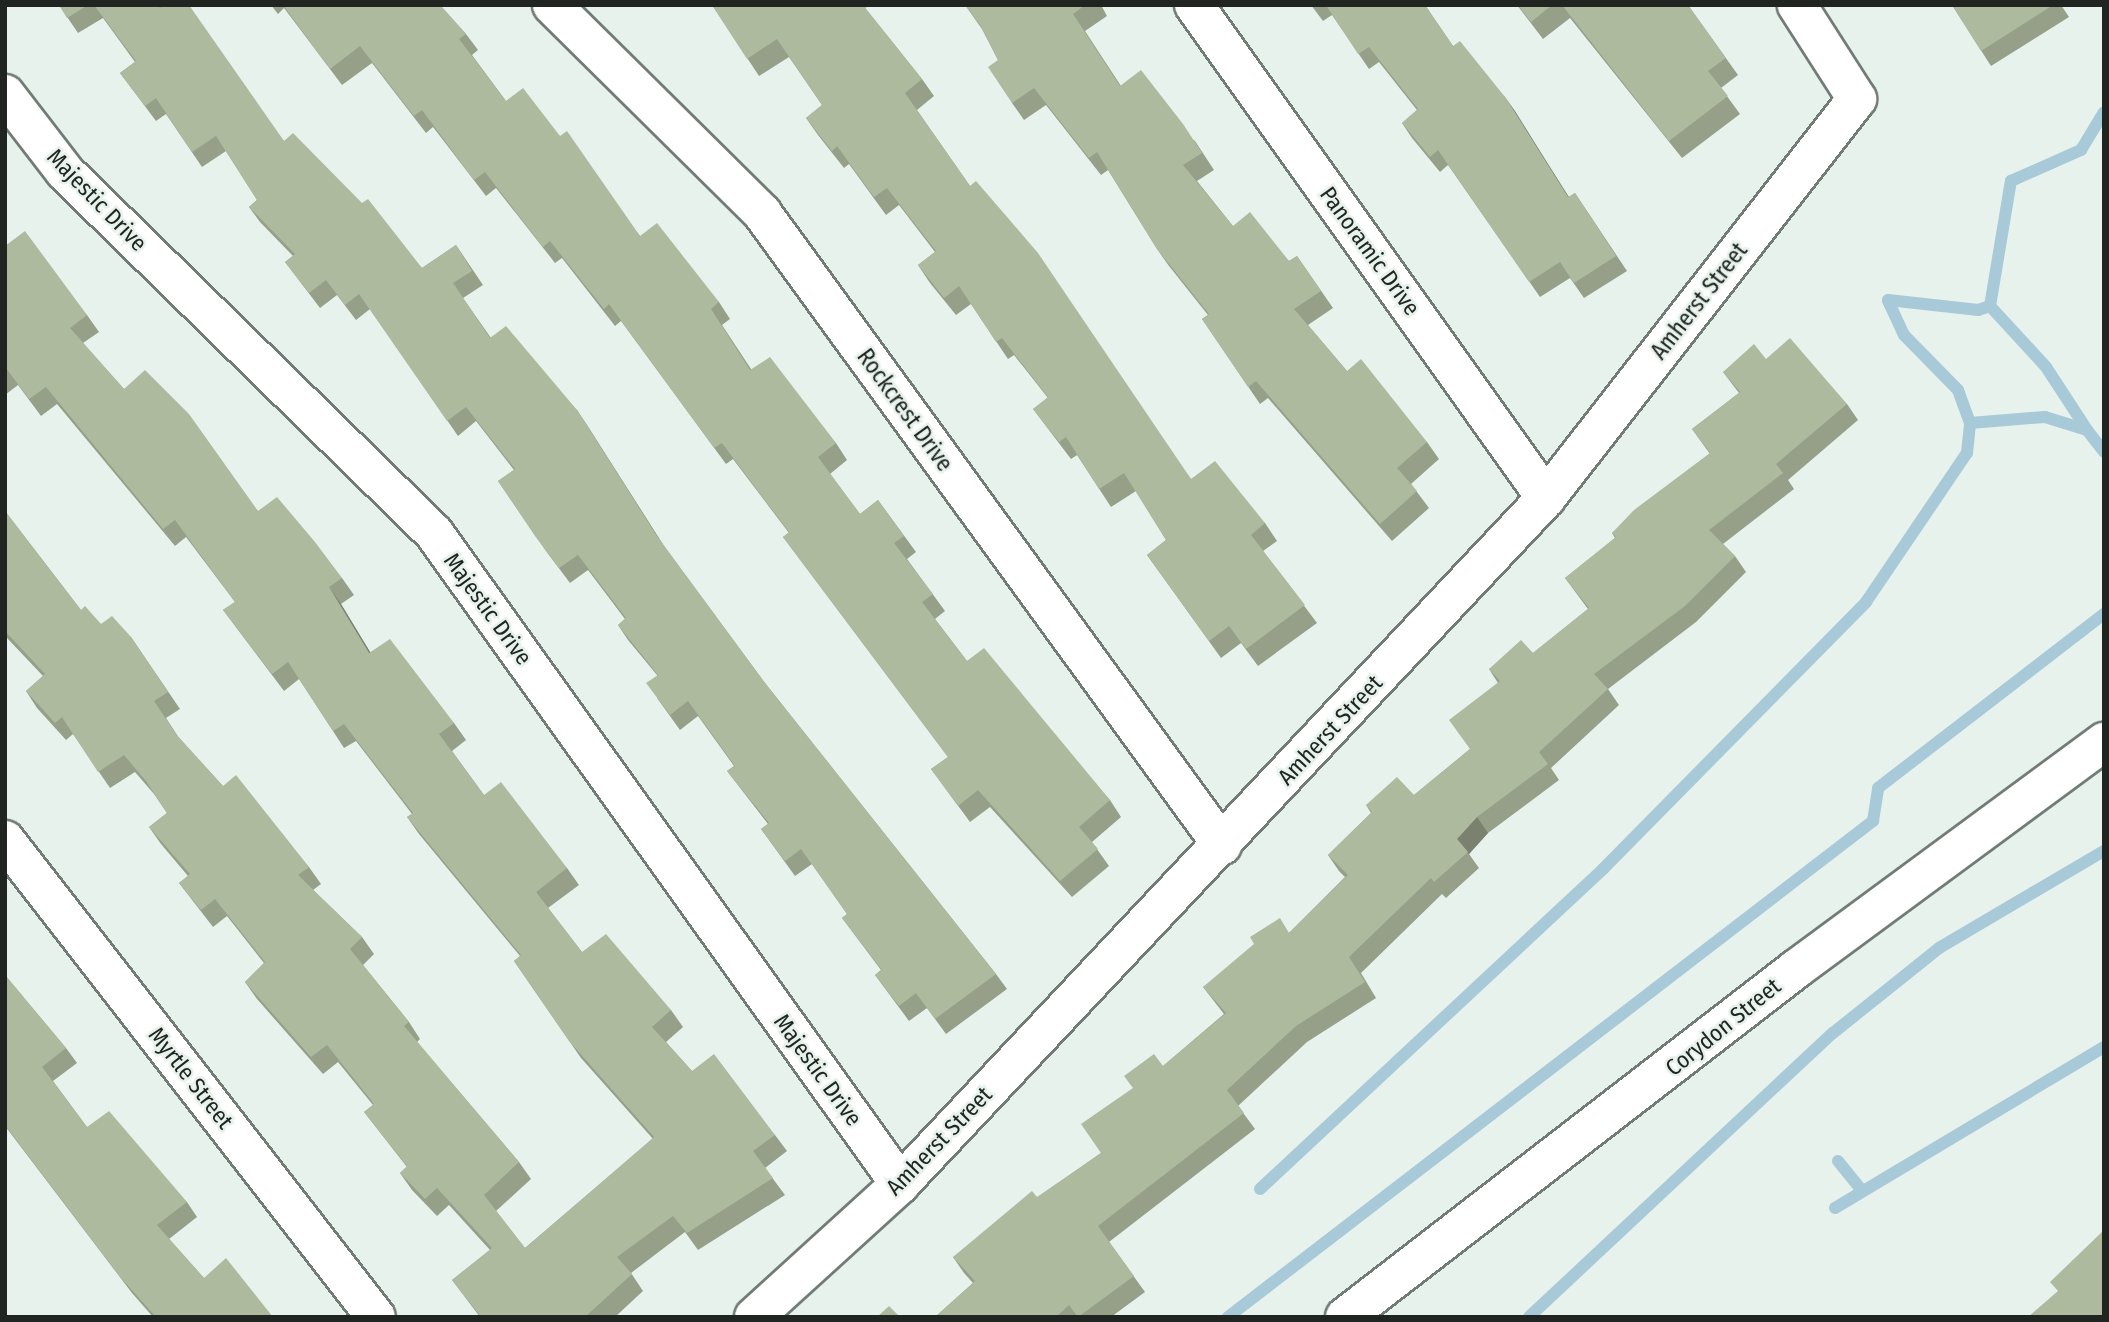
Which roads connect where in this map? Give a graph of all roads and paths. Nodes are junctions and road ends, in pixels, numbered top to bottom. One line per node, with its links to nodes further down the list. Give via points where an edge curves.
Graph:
1 (552, 5): 8 (street, Rockcrest Drive, via 762,213)
2 (1194, 5): 5 (street, Panoramic Drive)
3 (1797, 5): 5 (street, Amherst Street, via 1857,99)
4 (5, 94): 9 (street, Majestic Drive, via 65,172 434,533)
5 (1546, 498): 8 (street, Amherst Street)
6 (2104, 742): 12 (street, Corydon Street, via 1796,969)
7 (5, 840): 10 (street, Myrtle Street)
8 (1222, 845): 9 (street, Amherst Street)
9 (900, 1184): 11 (street, Amherst Street)
10 (376, 1317)
11 (754, 1317)
12 (1345, 1317)

